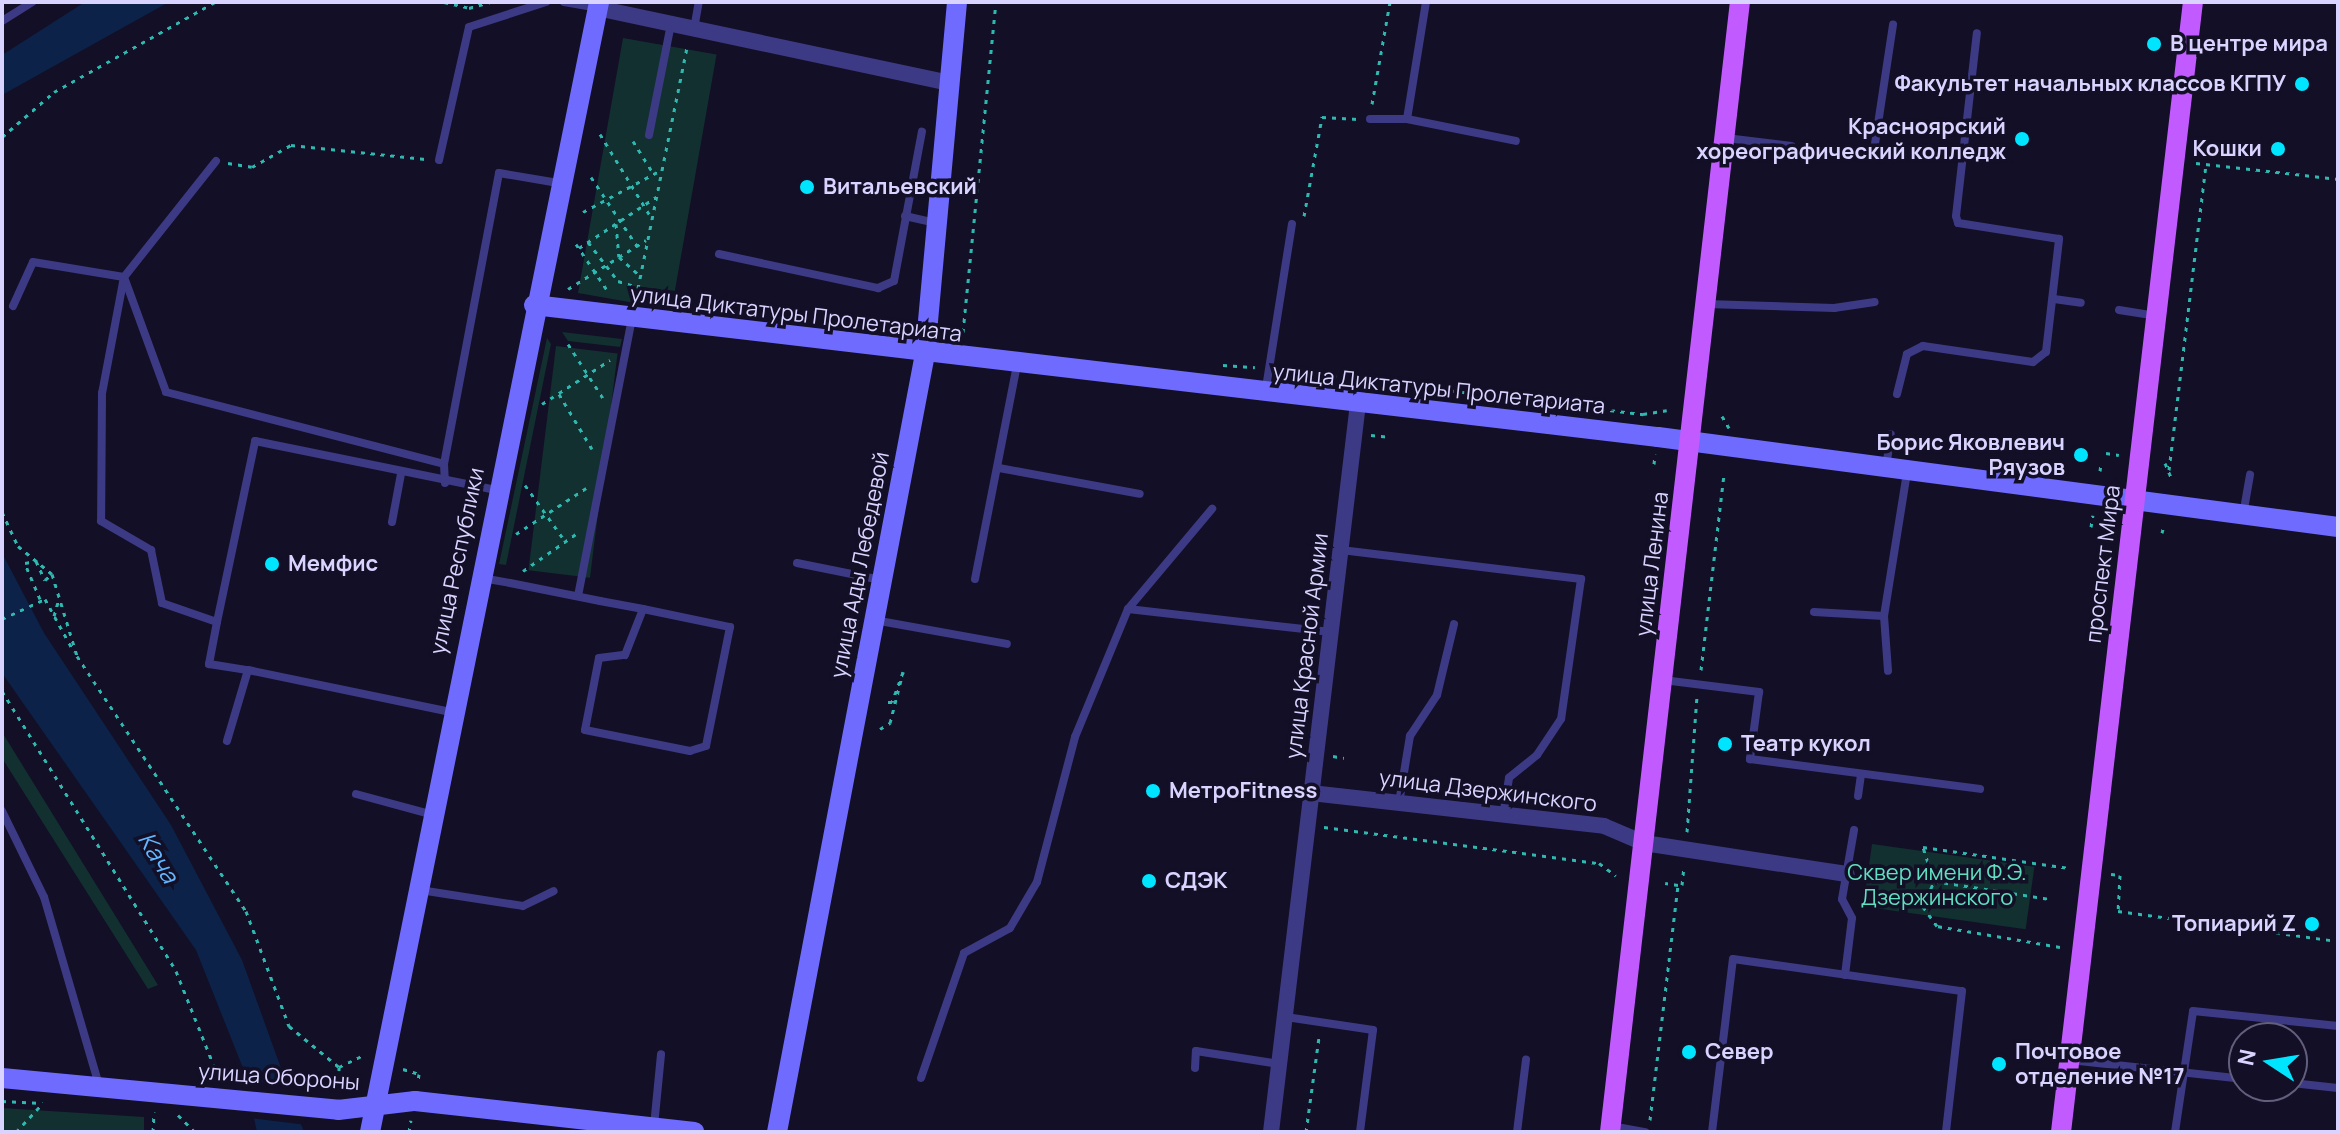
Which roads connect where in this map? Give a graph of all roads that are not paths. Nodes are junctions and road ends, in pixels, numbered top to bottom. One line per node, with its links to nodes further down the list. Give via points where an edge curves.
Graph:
1 (33, 2): 10 (lane)
2 (546, 2): 24 (lane, via 469,27)
3 (564, 2): 9 (lane)
4 (699, 2): 13 (lane)
5 (957, 2): 15 (street, улица Ады Лебедевой)
6 (1426, 2): 17 (lane)
7 (1740, 2): 20 (main road, улица Ленина)
8 (2193, 2): 40 (main road, проспект Мира)
9 (598, 5): 11 (street); 26 (street, улица Республики)
10 (2, 21)
11 (671, 24): 13 (street); 19 (lane)
12 (1893, 25): 23 (lane, via 1873,157)
13 (694, 29): 15 (street)
14 (1977, 33): 32 (lane, via 1958,223 2059,239)
15 (950, 83): 28 (street, улица Ады Лебедевой)
16 (1370, 119): 17 (lane)
17 (1407, 119): 21 (lane)
18 (922, 132): 27 (lane)
19 (649, 135)
20 (1725, 138): 22 (lane); 35 (main road, улица Ленина)
21 (1516, 141)
22 (1792, 146)
23 (1830, 151)
24 (439, 160)
25 (216, 161): 31 (lane)
26 (558, 183): 36 (street, улица Республики); 48 (lane, via 499,173)
27 (905, 216): 28 (lane); 30 (lane, via 894,281 878,288)
28 (937, 223): 41 (street, улица Ады Лебедевой)
29 (1292, 224): 43 (lane)
30 (719, 254)
31 (124, 277): 37 (lane, via 33,262); 48 (lane, via 166,392); 73 (lane, via 102,393 101,521 151,550 162,603)
32 (2054, 299): 34 (lane); 44 (lane, via 2041,358 1923,346 1907,354)
33 (1875, 302): 35 (lane, via 1834,308)
34 (2081, 303)
35 (1706, 304): 47 (main road, улица Ленина)
36 (534, 305): 38 (street, улица Диктатуры Пролетариата); 55 (street, улица Республики)
37 (13, 306)
38 (633, 310): 41 (street, улица Диктатуры Пролетариата); 67 (lane)
39 (2119, 310): 40 (lane)
40 (2156, 316): 57 (main road, проспект Мира)
41 (925, 354): 42 (street, улица Диктатуры Пролетариата); 66 (street, улица Ады Лебедевой)
42 (1017, 365): 43 (street, улица Диктатуры Пролетариата); 49 (lane)
43 (1265, 393): 45 (street, улица Диктатуры Пролетариата)
44 (1897, 394)
45 (1358, 404): 47 (street, улица Диктатуры Пролетариата); 62 (street, улица Красной Армии)
46 (1891, 434): 50 (lane)
47 (1689, 445): 50 (street, улица Диктатуры Пролетариата); 79 (main road, улица Ленина)
48 (444, 464): 54 (lane)
49 (999, 468): 56 (lane); 65 (lane)
50 (1886, 469): 51 (street, улица Диктатуры Пролетариата)
51 (1907, 472): 57 (street, улица Диктатуры Пролетариата); 71 (lane)
52 (401, 474): 54 (lane); 60 (lane); 73 (lane, via 255,441)
53 (2250, 475): 59 (lane)
54 (445, 483): 55 (lane)
55 (496, 490): 64 (street, улица Республики)
56 (1140, 494)
57 (2135, 501): 59 (street, улица Диктатуры Пролетариата); 101 (main road, проспект Мира)
58 (1212, 509): 69 (lane)
59 (2243, 516): 61 (street, улица Диктатуры Пролетариата)
60 (392, 522)
61 (2338, 527)
62 (1341, 550): 75 (street, улица Красной Армии); 90 (lane, via 1581,579 1561,719 1537,755 1509,778)
63 (797, 563): 66 (lane)
64 (477, 577): 67 (lane); 80 (street, улица Республики)
65 (975, 579)
66 (882, 580): 72 (street, улица Ады Лебедевой)
67 (578, 596): 68 (lane)
68 (643, 609): 68 (lane, via 730,627 706,746 690,751 585,730 599,658 625,655)
69 (1128, 609): 75 (lane); 107 (lane, via 1075,737 1037,882 1010,928 964,953)
70 (1814, 612): 71 (lane)
71 (1884, 616): 78 (lane)
72 (874, 620): 76 (lane); 117 (street, улица Ады Лебедевой)
73 (217, 622): 77 (lane, via 209,664)
74 (1454, 624): 87 (lane, via 1437,695 1410,736)
75 (1331, 632): 84 (street, улица Красной Армии)
76 (1007, 644)
77 (248, 670): 80 (lane); 81 (lane)
78 (1888, 671)
79 (1662, 680): 82 (lane, via 1759,692 1750,759); 92 (main road, улица Ленина)
80 (451, 712): 89 (street, улица Республики)
81 (227, 741)
82 (1861, 774): 83 (lane); 86 (lane)
83 (1980, 789)
84 (1311, 793): 87 (street, улица Дзержинского); 97 (street, улица Красной Армии)
85 (356, 794): 89 (lane)
86 (1858, 796)
87 (1399, 803): 90 (street, улица Дзержинского)
88 (2, 811): 109 (lane, via 44,897)
89 (430, 814): 94 (street, улица Республики)
90 (1503, 815): 92 (street, улица Дзержинского, via 1604,826)
91 (1854, 830): 93 (lane)
92 (1644, 843): 93 (street, улица Дзержинского); 114 (main road, улица Ленина)
93 (1847, 874): 96 (lane, via 1842,899 1852,918)
94 (415, 889): 95 (lane, via 523,906); 111 (street, улица Республики)
95 (554, 891)
96 (1845, 975): 122 (lane, via 1733,959); 123 (lane, via 1962,991)
97 (1285, 1016): 102 (street, улица Красной Армии); 119 (lane, via 1373,1030)
98 (2338, 1026): 104 (lane, via 2193,1011)
99 (661, 1054): 113 (lane)
100 (1526, 1060): 120 (lane)
101 (2069, 1060): 104 (lane); 124 (main road, проспект Мира)
102 (1279, 1064): 103 (lane, via 1196,1051); 118 (street, улица Красной Армии)
103 (1195, 1068)
104 (2183, 1073): 105 (lane); 125 (lane)
105 (2228, 1077)
106 (2, 1078): 109 (street, улица Обороны)
107 (921, 1078)
108 (2308, 1085): 110 (lane)
109 (100, 1087): 111 (street, улица Обороны, via 223,1087)
110 (2338, 1088)
111 (375, 1108): 112 (street, улица Обороны, via 415,1101); 115 (street, улица Республики)
112 (544, 1124): 113 (street, улица Обороны)
113 (653, 1126): 116 (street, улица Обороны)
114 (1610, 1129): 121 (lane)
115 (370, 1132)
116 (694, 1132)
117 (777, 1132)
118 (1271, 1132)
119 (1360, 1132)
120 (1517, 1132)
121 (1647, 1132)
122 (1712, 1132)
123 (1946, 1132)
124 (2061, 1132)
125 (2175, 1132)

